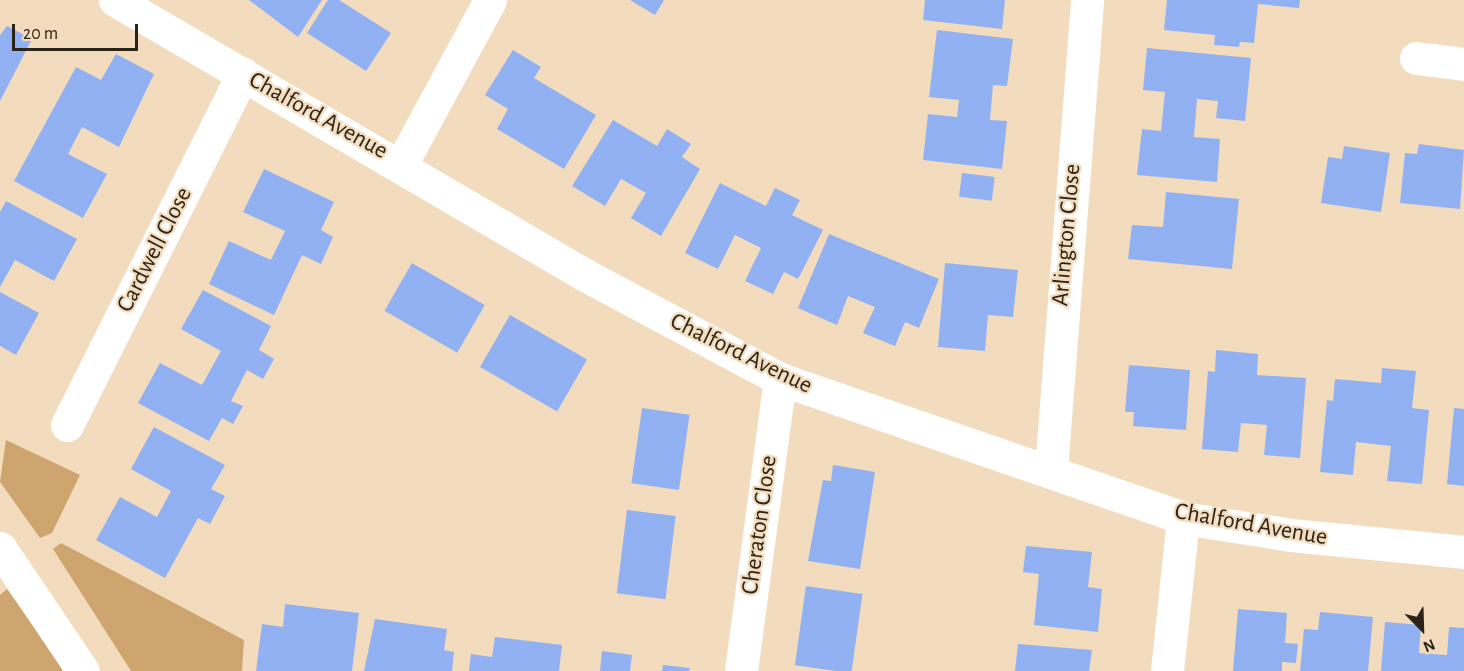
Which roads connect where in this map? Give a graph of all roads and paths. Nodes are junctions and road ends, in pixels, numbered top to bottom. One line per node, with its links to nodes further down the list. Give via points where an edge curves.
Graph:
1 (115, 0): 6 (street, Chalford Avenue)
2 (490, 0): 7 (street)
3 (1087, 0): 10 (street, Arlington Close)
4 (1416, 58): 5 (street)
5 (1464, 64)
6 (243, 74): 7 (street, Chalford Avenue); 9 (street, Cardwell Close)
7 (402, 163): 8 (street, Chalford Avenue, via 585,275)
8 (780, 379): 10 (street, Chalford Avenue); 15 (street, Cheraton Close)
9 (67, 425)
10 (1051, 470): 11 (street, Chalford Avenue)
11 (1184, 518): 13 (street, Chalford Avenue, via 1291,535); 16 (street)
12 (0, 548): 14 (street)
13 (1464, 552)
14 (83, 671)
15 (741, 671)
16 (1167, 671)

